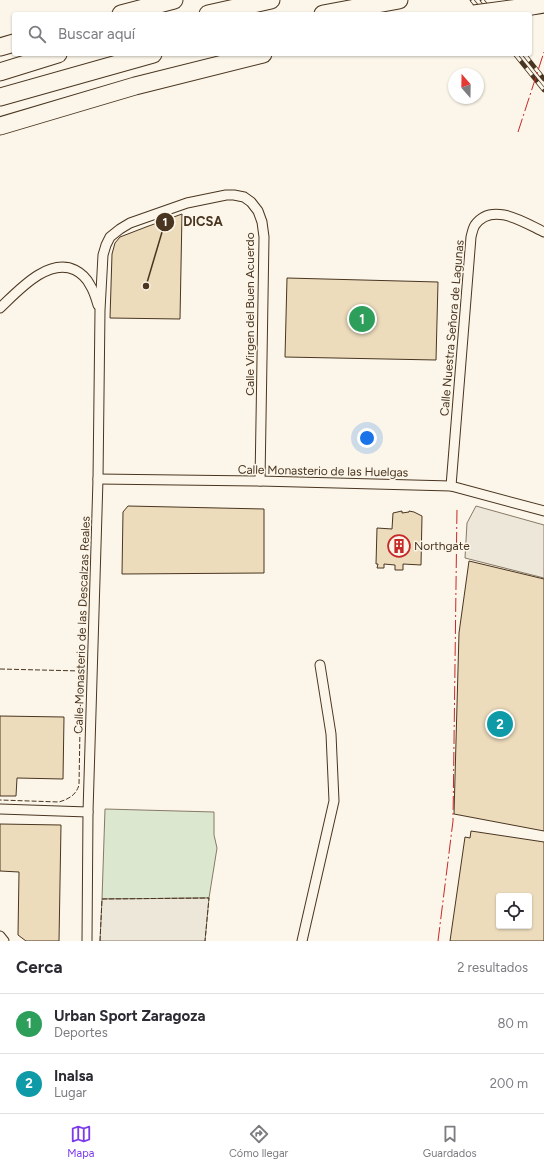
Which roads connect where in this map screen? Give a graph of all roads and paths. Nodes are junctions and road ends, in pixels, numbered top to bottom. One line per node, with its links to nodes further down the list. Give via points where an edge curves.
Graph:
1 (174, 0): 5 (highway)
2 (271, 0): 6 (highway)
3 (399, 0): 7 (highway)
4 (544, 4): 8 (highway, bridge)
5 (129, 12)
6 (217, 12)
7 (334, 12)
8 (489, 12)
9 (12, 44): 10 (highway)
10 (0, 47)
11 (52, 56): 14 (highway)
12 (146, 56): 15 (highway)
13 (255, 56): 16 (highway, via 135,86)
14 (0, 72)
15 (0, 97)
16 (0, 126)
17 (544, 232): 22 (street, Calle Nuestra Señora de Lagunas, via 510,216 499,214 481,219 474,226)
18 (0, 308): 19 (street, via 37,276 55,267 62,267 78,271 84,276 90,284)
19 (100, 310): 20 (street, Calle Monasterio de las Descalzas Reales); 21 (street, Calle Virgen del Buen Acuerdo, via 104,250 110,237 120,229 187,202 234,195 251,202 258,211 264,237)
20 (98, 480): 21 (street, Calle Monasterio de las Huelgas); 26 (street, Calle Monasterio de las Descalzas Reales)
21 (260, 481): 22 (street, Calle Monasterio de las Huelgas)
22 (450, 486): 23 (street, Calle Monasterio de las Huelgas)
23 (544, 511)
24 (320, 665): 30 (street, via 331,734 334,802)
25 (0, 809): 26 (street)
26 (88, 812): 29 (street, Calle Monasterio de las Descalzas Reales)
27 (0, 936): 28 (street)
28 (4, 941)
29 (87, 941)
30 (302, 941)

